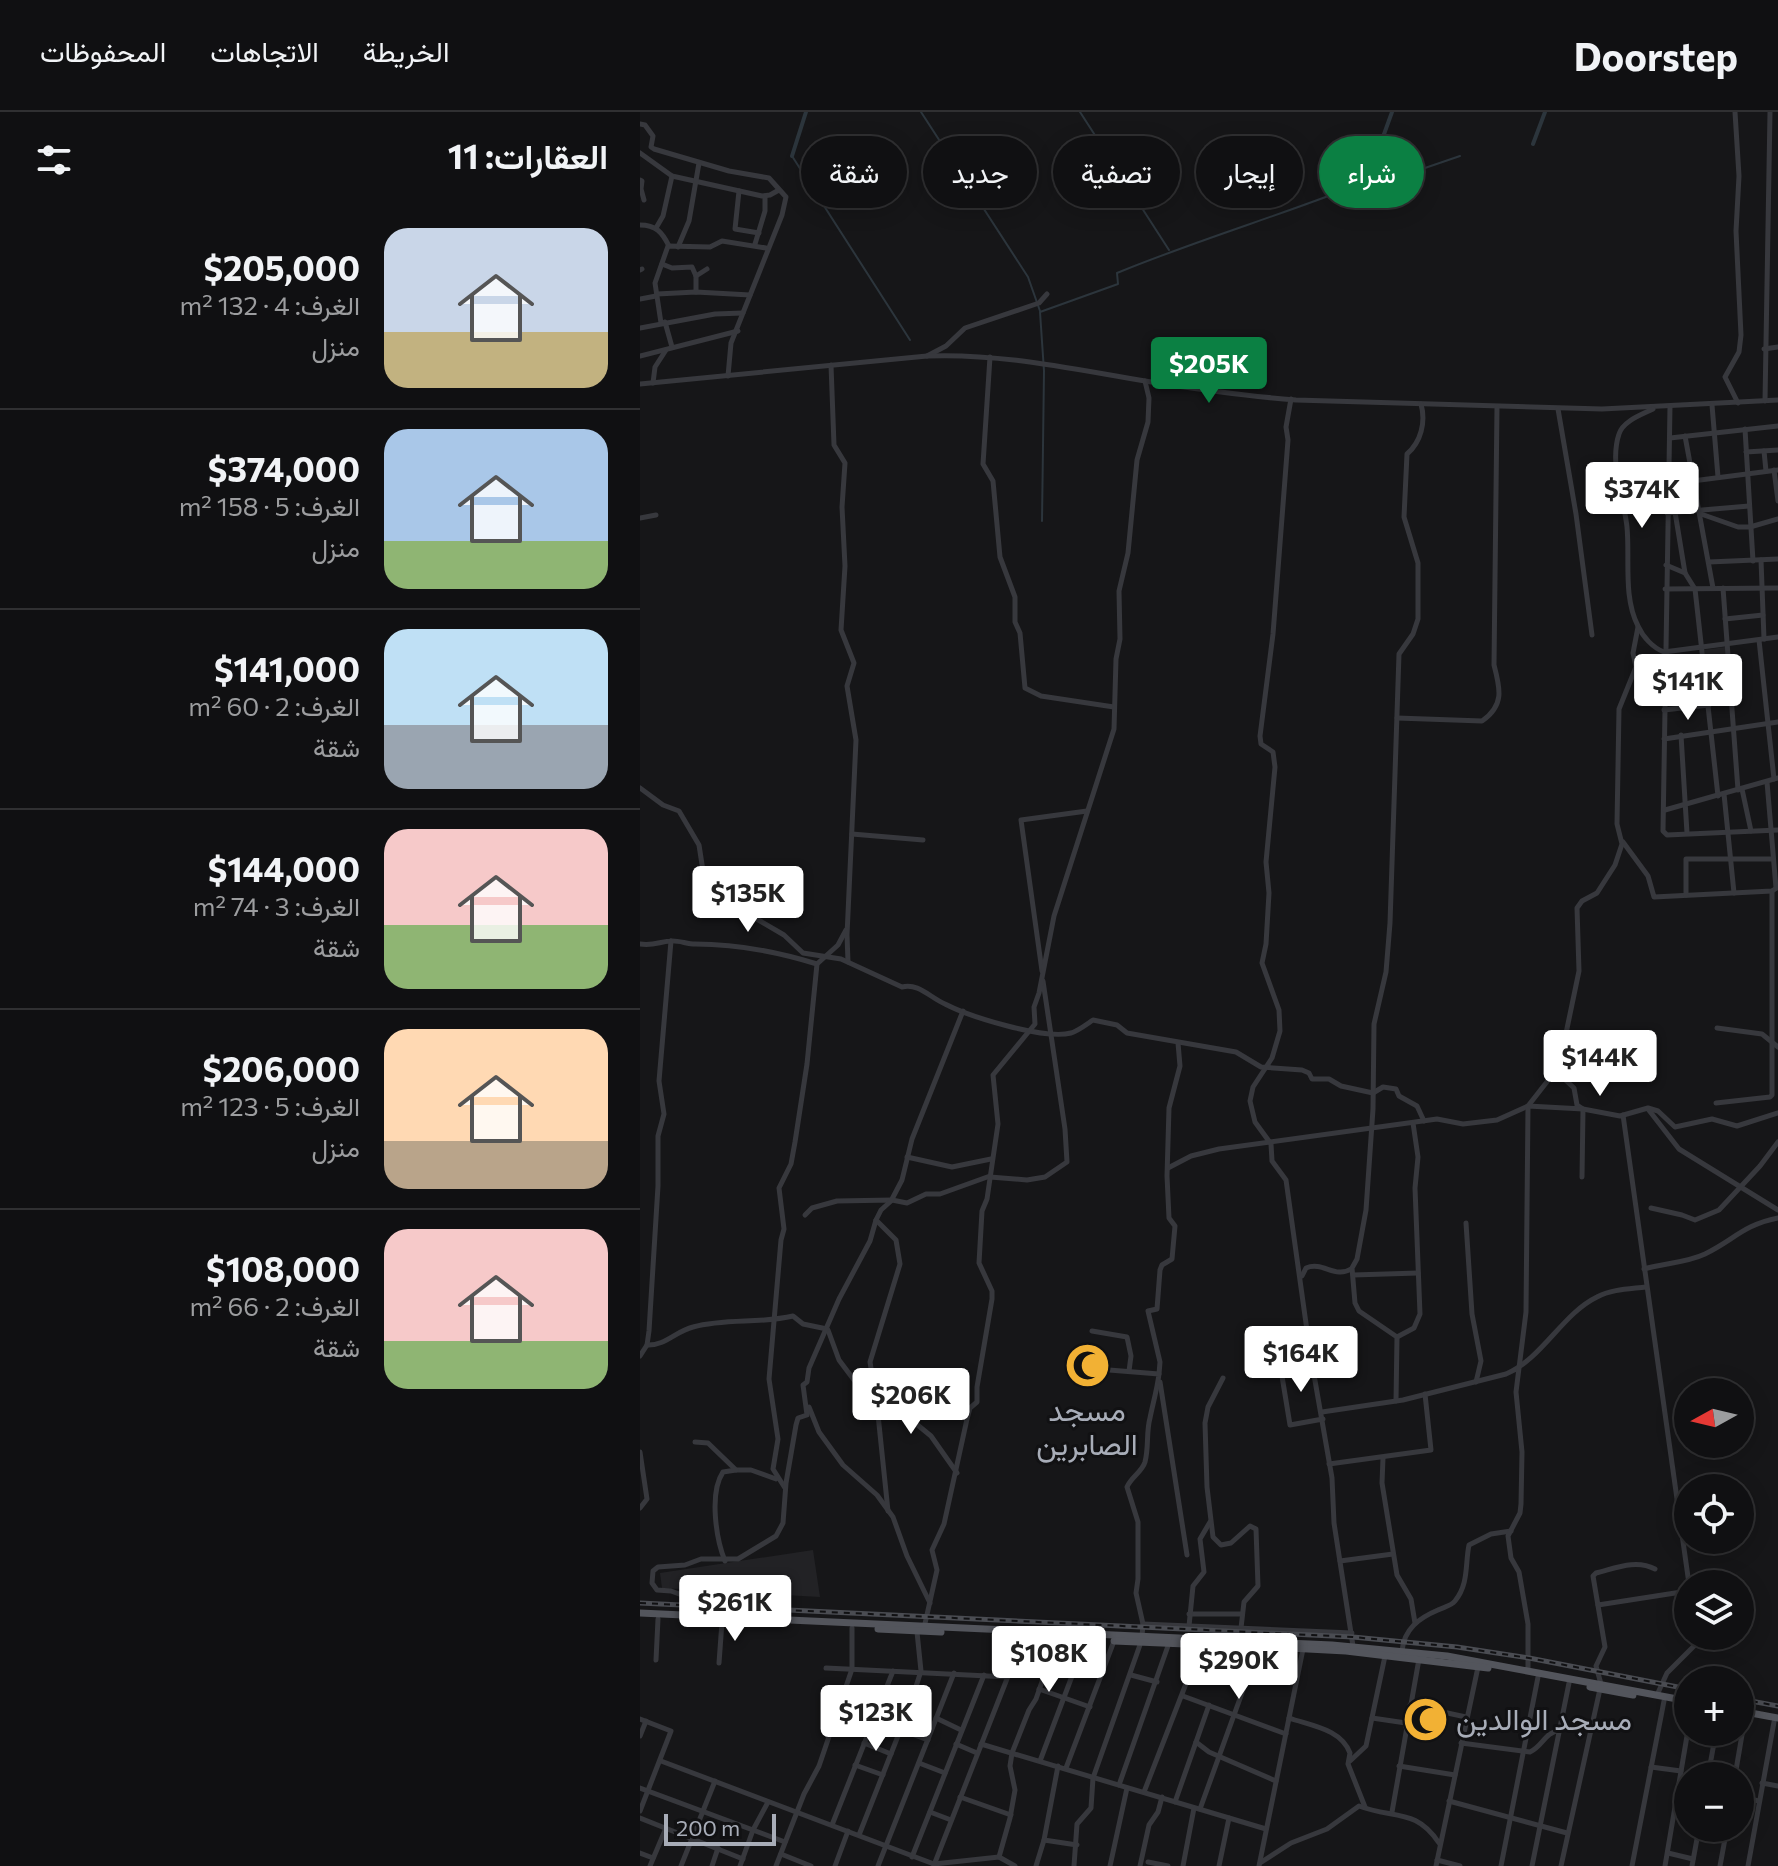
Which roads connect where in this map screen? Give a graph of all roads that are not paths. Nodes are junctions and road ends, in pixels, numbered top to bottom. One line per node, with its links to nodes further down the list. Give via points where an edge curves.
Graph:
1 (1735, 112): 47 (street, via 1741,335 1725,377)
2 (1770, 112): 35 (street)
3 (640, 124): 4 (street, via 653,136)
4 (651, 147): 5 (street); 6 (street)
5 (643, 154): 7 (street)
6 (699, 163): 9 (street); 10 (street, via 769,178)
7 (672, 176): 9 (street); 15 (street)
8 (640, 180): 13 (street)
9 (695, 183): 11 (street); 19 (street)
10 (779, 190): 12 (street); 20 (street, via 786,201)
11 (739, 191): 12 (street); 16 (street, via 735,229)
12 (765, 196): 16 (street)
13 (644, 200)
14 (640, 225): 15 (street)
15 (656, 228): 18 (street)
16 (759, 233): 17 (street)
17 (755, 244): 19 (street, via 722,241 710,247); 20 (street)
18 (669, 246): 19 (street); 21 (street)
19 (678, 247)
20 (766, 248): 27 (street)
21 (662, 264): 23 (street, via 690,267); 26 (street)
22 (707, 269): 23 (street)
23 (696, 276): 24 (street)
24 (696, 292): 26 (street); 27 (street)
25 (1047, 294): 37 (street, via 1039,303 965,328)
26 (656, 295): 28 (street); 30 (street)
27 (750, 295): 29 (street)
28 (640, 299)
29 (743, 313): 30 (street); 32 (street)
30 (663, 322): 31 (street); 34 (street)
31 (640, 328)
32 (738, 331): 34 (street); 40 (street, via 730,347)
33 (1778, 347): 35 (street)
34 (670, 348): 36 (street); 42 (street, via 655,367)
35 (1764, 349): 46 (street)
36 (640, 356)
37 (927, 356): 38 (street); 39 (street)
38 (990, 357): 41 (street); 103 (street, via 984,468 993,481 1000,557 1015,597 1025,688 1041,696)
39 (831, 365): 40 (street); 123 (street, via 834,445 845,468 841,630 854,666 847,686 856,740)
40 (728, 376): 42 (street)
41 (1145, 381): 44 (street); 103 (street, via 1148,422 1137,460 1119,591)
42 (653, 383): 43 (street)
43 (640, 384)
44 (1291, 399): 48 (street); 146 (street, via 1260,736 1261,744 1273,752 1275,767 1262,963 1280,1017)
45 (1778, 400): 46 (street)
46 (1765, 401): 47 (street)
47 (1738, 403): 49 (street)
48 (1421, 404): 51 (street); 105 (street, via 1420,436 1407,454 1404,517 1418,563 1418,619 1399,654)
49 (1712, 405): 50 (street); 56 (street)
50 (1670, 406): 52 (street); 58 (street)
51 (1497, 407): 53 (street); 105 (street, via 1494,665 1501,691 1482,721)
52 (1656, 407): 53 (street); 93 (street, via 1624,425 1617,446 1627,575)
53 (1558, 409): 94 (street)
54 (1778, 426): 55 (street)
55 (1745, 429): 56 (street); 61 (street)
56 (1714, 432): 57 (street); 65 (street)
57 (1685, 436): 58 (street); 66 (street)
58 (1670, 438): 67 (street)
59 (1778, 450): 60 (street)
60 (1764, 451): 61 (street); 63 (street)
61 (1746, 452): 64 (street)
62 (1776, 470): 63 (street); 68 (street)
63 (1766, 471): 64 (street)
64 (1747, 474): 65 (street); 69 (street)
65 (1718, 477): 66 (street)
66 (1694, 481): 67 (street); 71 (street)
67 (1669, 484): 72 (street)
68 (1778, 501)
69 (1749, 506): 71 (street); 76 (street)
70 (1675, 512): 71 (street); 72 (street); 78 (street)
71 (1700, 512): 76 (street); 82 (street)
72 (1667, 513): 77 (street)
73 (656, 515): 74 (street)
74 (640, 518)
75 (1778, 519): 76 (street)
76 (1750, 527): 81 (street)
77 (1666, 554): 78 (street); 83 (street)
78 (1681, 554): 84 (street)
79 (1778, 559): 80 (street)
80 (1761, 560): 81 (street); 90 (street)
81 (1753, 561): 82 (street)
82 (1709, 562): 85 (street)
83 (1666, 565): 84 (street); 88 (street)
84 (1685, 573): 89 (street)
85 (1713, 588): 86 (street); 89 (street)
86 (1723, 588): 90 (street); 92 (street)
87 (1778, 588): 90 (street)
88 (1665, 589): 89 (street); 99 (street)
89 (1695, 589): 98 (street)
90 (1762, 589): 91 (street)
91 (1763, 615): 92 (street); 96 (street)
92 (1725, 619): 97 (street)
93 (1638, 627): 99 (street); 124 (street, via 1636,667 1619,709)
94 (1592, 635)
95 (1778, 637): 96 (street)
96 (1761, 639): 97 (street); 107 (street)
97 (1727, 644): 98 (street); 108 (street)
98 (1701, 647): 99 (street); 100 (street)
99 (1664, 652): 101 (street)
100 (1706, 679): 101 (street); 102 (street)
101 (1664, 684): 104 (street)
102 (1709, 705): 104 (street); 109 (street)
103 (1114, 707): 118 (street, via 1114,729)
104 (1664, 710): 111 (street)
105 (1397, 718): 147 (street, via 1390,923 1374,1024)
106 (1778, 722): 107 (street)
107 (1768, 723): 108 (street); 112 (street)
108 (1734, 728): 109 (street); 114 (street)
109 (1712, 731): 110 (street); 115 (street)
110 (1681, 735): 111 (street); 116 (street)
111 (1664, 739): 117 (street)
112 (1773, 780): 114 (street); 120 (street)
113 (640, 788): 134 (street, via 679,811 699,845 707,878 738,908 803,953)
114 (1740, 789): 115 (street); 119 (street)
115 (1721, 795): 116 (street); 121 (street)
116 (1685, 804): 117 (street); 122 (street)
117 (1665, 810): 122 (street, via 1664,835)
118 (1087, 811): 137 (street, via 1054,916); 137 (street, via 1021,820)
119 (1751, 831): 120 (street); 121 (street)
120 (1775, 831): 127 (street)
121 (1728, 832): 122 (street); 126 (street)
122 (1687, 833)
123 (852, 834): 125 (street); 131 (street)
124 (1621, 839): 130 (street, via 1648,876 1654,897); 145 (street, via 1615,865 1597,893 1577,908 1579,971)
125 (923, 840)
126 (1730, 858): 127 (street); 129 (street); 130 (street, via 1686,859)
127 (1773, 859): 128 (street)
128 (1775, 889): 129 (street); 142 (street)
129 (1734, 893): 130 (street)
130 (1686, 895)
131 (847, 928): 134 (street); 135 (street)
132 (671, 941): 133 (street); 136 (street, via 728,944); 181 (street)
133 (640, 944)
134 (824, 956): 135 (street); 136 (street)
135 (848, 962): 138 (street, via 902,987 919,987)
136 (817, 964): 177 (street, via 795,1142 779,1188 784,1229)
137 (1043, 976): 140 (street); 141 (street)
138 (963, 1011): 140 (street); 159 (street)
139 (1717, 1028): 142 (street, via 1762,1034)
140 (1031, 1031): 141 (street); 160 (street, via 993,1071 998,1124)
141 (1052, 1032): 143 (street, via 1072,1033 1093,1020); 162 (street, via 1067,1162 1045,1177)
142 (1773, 1041): 144 (street); 148 (street, via 1772,1095)
143 (1178, 1043): 146 (street, via 1236,1052); 161 (street)
144 (1778, 1047)
145 (1560, 1062): 149 (street); 151 (street, via 1560,1075 1574,1088)
146 (1266, 1067): 147 (street, via 1302,1070 1312,1079); 158 (street, via 1254,1083 1250,1101 1255,1122)
147 (1373, 1093): 154 (street, via 1383,1087 1396,1089 1417,1106); 156 (street)
148 (1716, 1103)
149 (1528, 1106): 151 (street); 154 (street, via 1497,1120); 184 (street)
150 (1648, 1108): 152 (street, via 1675,1127 1712,1119 1737,1126); 153 (street); 164 (street, via 1679,1149)
151 (1583, 1109): 153 (street); 163 (street)
152 (1778, 1113)
153 (1623, 1115): 172 (street)
154 (1424, 1121): 155 (street)
155 (1413, 1123): 156 (street); 174 (street)
156 (1370, 1128): 158 (street); 173 (street, via 1366,1210)
157 (1778, 1142): 164 (street)
158 (1271, 1144): 161 (street, via 1204,1152); 175 (street, via 1272,1161 1286,1180)
159 (907, 1157): 160 (street, via 952,1167); 165 (street)
160 (991, 1159): 162 (street)
161 (1168, 1168): 187 (street, via 1173,1254 1162,1265 1157,1309 1148,1311)
162 (990, 1176): 165 (street, via 907,1203); 201 (street, via 979,1263 992,1299 977,1402 970,1408)
163 (1582, 1177)
164 (1740, 1186): 166 (street, via 1719,1210 1696,1220); 167 (street)
165 (892, 1200): 168 (street, via 823,1203); 170 (street)
166 (1651, 1208)
167 (1778, 1210)
168 (805, 1215)
169 (1778, 1218): 172 (street, via 1744,1228 1694,1259)
170 (876, 1220): 178 (street); 190 (street, via 896,1240 900,1264 870,1362)
171 (1466, 1223): 189 (street, via 1471,1309 1481,1361)
172 (1644, 1269): 176 (street)
173 (1353, 1272): 174 (street); 175 (street, via 1309,1266); 180 (street, via 1359,1311)
174 (1418, 1273): 180 (street, via 1418,1321)
175 (1301, 1286): 195 (street)
176 (1646, 1287): 184 (street, via 1609,1292 1590,1301); 213 (street)
177 (774, 1321): 178 (street, via 793,1316); 181 (street, via 689,1327 660,1344); 202 (street, via 769,1379 777,1426)
178 (827, 1329): 192 (street, via 803,1385); 194 (street, via 843,1367)
179 (1092, 1331): 186 (street, via 1127,1337)
180 (1397, 1337): 193 (street)
181 (647, 1345): 182 (street)
182 (640, 1356)
183 (1280, 1364): 195 (street, via 1290,1425)
184 (1521, 1365): 189 (street); 207 (street, via 1516,1392 1521,1504)
185 (1109, 1370): 186 (street)
186 (1129, 1371): 187 (street)
187 (1159, 1376): 209 (street); 223 (street, via 1144,1466 1127,1487 1138,1522 1136,1593)
188 (1223, 1378): 206 (street, via 1205,1423)
189 (1476, 1383): 191 (street)
190 (874, 1389): 194 (street); 201 (street, via 931,1436)
191 (1425, 1394): 193 (street); 198 (street, via 1431,1450)
192 (805, 1399): 203 (street, via 807,1415 798,1418); 205 (street, via 819,1432 843,1465)
193 (1396, 1401): 195 (street)
194 (877, 1405): 205 (street)
195 (1322, 1416): 199 (street)
196 (695, 1442): 200 (street, via 708,1443)
197 (640, 1452): 204 (street, via 647,1499)
198 (1383, 1458): 199 (street); 208 (street)
199 (1329, 1464): 211 (street)
200 (736, 1470): 202 (street); 210 (street, via 723,1472 717,1488 717,1539)
201 (957, 1473): 215 (street, via 932,1550 937,1570)
202 (777, 1480): 203 (street)
203 (786, 1488): 210 (street, via 779,1532 746,1556)
204 (640, 1508)
205 (888, 1511): 215 (street)
206 (1212, 1519): 217 (street, via 1200,1539 1204,1572 1193,1586); 218 (street, via 1213,1537 1221,1545 1250,1526 1256,1529 1258,1586 1244,1602)
207 (1511, 1531): 224 (street, via 1469,1545 1467,1571 1455,1600); 250 (street, via 1511,1558 1519,1572 1528,1624)
208 (1393, 1554): 211 (street); 224 (street)
209 (1187, 1555)
210 (725, 1561): 221 (street, via 701,1559 658,1567 652,1586 693,1599 760,1602)
211 (1340, 1561): 229 (street)
212 (1655, 1569): 216 (street, via 1632,1565 1596,1573)
213 (1687, 1570)
214 (1674, 1593): 216 (street)
215 (931, 1603): 228 (street)
216 (1598, 1605): 260 (street, via 1605,1647 1596,1662)
217 (1189, 1614): 218 (street); 225 (street)
218 (1242, 1614): 227 (street)
219 (640, 1616): 220 (main road); 221 (main road)
220 (658, 1619): 222 (main road); 245 (street)
221 (760, 1620): 228 (main road)
222 (722, 1622): 226 (main road); 246 (street)
223 (1143, 1624): 225 (street); 233 (street)
224 (1415, 1624): 242 (street)
225 (1189, 1626): 227 (street)
226 (852, 1628): 228 (main road); 249 (street)
227 (1241, 1628): 229 (street)
228 (921, 1630): 230 (main road); 233 (main road); 252 (street)
229 (1352, 1633): 239 (street)
230 (1021, 1636): 231 (main road); 256 (street)
231 (1057, 1638): 232 (main road); 261 (street)
232 (1086, 1639): 234 (main road); 264 (street)
233 (1141, 1640): 234 (main road); 235 (main road); 236 (main road); 254 (street)
234 (1114, 1641): 270 (street)
235 (1186, 1642): 236 (main road); 237 (main road); 239 (main road)
236 (1169, 1643): 258 (street)
237 (1201, 1645): 238 (main road); 262 (street)
238 (1259, 1646): 240 (main road); 273 (street)
239 (1353, 1646): 242 (main road)
240 (1303, 1649): 243 (main road); 277 (street)
241 (1690, 1650): 265 (street, via 1667,1673)
242 (1402, 1651): 250 (main road)
243 (1385, 1655): 244 (main road); 278 (street)
244 (1419, 1659): 247 (main road); 269 (street)
245 (656, 1660)
246 (719, 1663)
247 (1478, 1666): 257 (main road); 275 (street)
248 (826, 1668): 249 (street)
249 (852, 1669): 251 (street); 267 (street)
250 (1528, 1670): 260 (main road)
251 (893, 1671): 252 (street); 263 (street)
252 (921, 1671): 253 (street); 271 (street)
253 (954, 1673): 255 (street); 276 (street)
254 (1131, 1674): 258 (street); 312 (street)
255 (984, 1675): 256 (street); 284 (street)
256 (1008, 1677): 293 (street)
257 (1538, 1677): 259 (main road); 294 (street)
258 (1157, 1682): 316 (street)
259 (1569, 1683): 260 (main road); 285 (street)
260 (1600, 1687): 265 (main road); 348 (street)
261 (1039, 1689): 264 (street); 296 (street)
262 (1183, 1696): 268 (street); 321 (street)
263 (882, 1697): 271 (street); 279 (street)
264 (1063, 1697): 270 (street); 300 (street)
265 (1661, 1698): 266 (main road); 306 (street)
266 (1674, 1700)
267 (839, 1705): 279 (street); 335 (street)
268 (1209, 1705): 273 (street); 289 (street)
269 (1410, 1705): 272 (street); 282 (street)
270 (1090, 1707): 307 (street)
271 (909, 1708): 283 (street)
272 (1436, 1710): 275 (street); 282 (street, via 1432,1733)
273 (1235, 1715): 286 (street); 298 (street)
274 (1754, 1716): 281 (main road)
275 (1466, 1717): 291 (street)
276 (936, 1718): 284 (street); 288 (street)
277 (1289, 1718): 286 (street); 301 (street, via 1342,1739)
278 (1372, 1718): 282 (street); 301 (street, via 1366,1746)
279 (873, 1719): 290 (street)
280 (643, 1720): 287 (street); 299 (street, via 671,1731)
281 (1777, 1721): 315 (street)
282 (1406, 1725): 305 (street)
283 (901, 1730): 288 (street); 297 (street)
284 (961, 1730): 292 (street)
285 (1560, 1730): 294 (street, via 1546,1735 1534,1751); 343 (street)
286 (1286, 1734): 314 (street)
287 (640, 1736)
288 (928, 1740): 302 (street)
289 (1196, 1742): 298 (street); 328 (street)
290 (864, 1743): 297 (street); 303 (street)
291 (1461, 1743): 294 (street); 311 (street)
292 (956, 1744): 295 (street); 309 (street)
293 (981, 1744): 295 (street); 296 (street)
294 (1524, 1752): 340 (street)
295 (977, 1753): 322 (street)
296 (1012, 1753): 300 (street); 336 (street)
297 (891, 1754): 310 (street)
298 (1219, 1757): 314 (street); 329 (street)
299 (661, 1761): 313 (street); 320 (street)
300 (1040, 1761): 304 (street)
301 (1349, 1762): 330 (street)
302 (919, 1763): 309 (street); 357 (street)
303 (855, 1765): 310 (street); 342 (street)
304 (1058, 1766): 307 (street); 351 (street)
305 (1399, 1766): 311 (street); 334 (street)
306 (1651, 1767): 308 (street); 391 (street)
307 (1066, 1768): 312 (street)
308 (1674, 1770)
309 (945, 1773): 333 (street)
310 (883, 1775): 349 (street)
311 (1455, 1775): 325 (street)
312 (1093, 1778): 316 (street); 356 (street, via 1091,1808 1074,1834)
313 (715, 1781): 327 (street); 331 (street)
314 (1276, 1781): 345 (street)
315 (1762, 1783): 317 (street); 326 (street)
316 (1119, 1785): 319 (street)
317 (1778, 1786)
318 (640, 1788): 320 (street)
319 (1127, 1788): 321 (street); 382 (street)
320 (648, 1791): 331 (street); 332 (street)
321 (1144, 1792): 323 (street)
322 (960, 1797): 336 (street); 341 (street)
323 (1162, 1797): 328 (street); 383 (street, via 1146,1834)
324 (1754, 1800): 326 (street)
325 (1449, 1801): 340 (street); 355 (street)
326 (1759, 1801): 394 (street)
327 (768, 1802): 335 (street); 346 (street)
328 (1175, 1802): 329 (street)
329 (1197, 1808): 339 (street); 385 (street)
330 (1366, 1808): 334 (street); 369 (street, via 1359,1806)
331 (701, 1809): 346 (street); 350 (street)
332 (640, 1811)
333 (930, 1812): 341 (street); 362 (street)
334 (1392, 1812): 355 (street, via 1427,1826)
335 (797, 1813): 342 (street); 352 (street)
336 (1011, 1815): 365 (street)
337 (1674, 1817): 360 (street)
338 (640, 1818): 344 (street)
339 (1229, 1818): 345 (street); 386 (street)
340 (1511, 1818): 343 (street); 388 (street)
341 (951, 1820): 371 (street)
342 (832, 1825): 347 (street)
343 (1540, 1826): 348 (street); 389 (street)
344 (666, 1828): 350 (street); 363 (street)
345 (1266, 1829): 369 (street)
346 (753, 1830): 352 (street); 364 (street)
347 (848, 1831): 349 (street); 377 (street)
348 (1567, 1833): 390 (street)
349 (859, 1835): 357 (street)
350 (691, 1837): 358 (street); 373 (street)
351 (1044, 1840): 356 (street); 380 (street)
352 (785, 1842): 361 (street)
353 (1697, 1842): 367 (street)
354 (1724, 1842): 393 (street)
355 (1439, 1843): 368 (street)
356 (1077, 1845): 381 (street)
357 (886, 1846): 362 (street); 378 (street)
358 (718, 1848): 364 (street); 374 (street)
359 (640, 1853): 363 (street)
360 (1668, 1853): 367 (street); 392 (street)
361 (781, 1854): 370 (street); 376 (street)
362 (912, 1857): 371 (street)
363 (653, 1858): 372 (street)
364 (743, 1859): 375 (street)
365 (1002, 1861): 371 (street); 379 (street)
366 (1148, 1862): 384 (street)
367 (1693, 1862)
368 (1436, 1863): 387 (street)
369 (1259, 1864)
370 (806, 1865)
371 (934, 1865)
372 (650, 1866)
373 (681, 1866)
374 (712, 1866)
375 (740, 1866)
376 (776, 1866)
377 (835, 1866)
378 (878, 1866)
379 (1015, 1866)
380 (1036, 1866)
381 (1074, 1866)
382 (1110, 1866)
383 (1140, 1866)
384 (1168, 1866)
385 (1183, 1866)
386 (1219, 1866)
387 (1460, 1866)
388 (1501, 1866)
389 (1532, 1866)
390 (1561, 1866)
391 (1632, 1866)
392 (1665, 1866)
393 (1720, 1866)
394 (1748, 1866)

